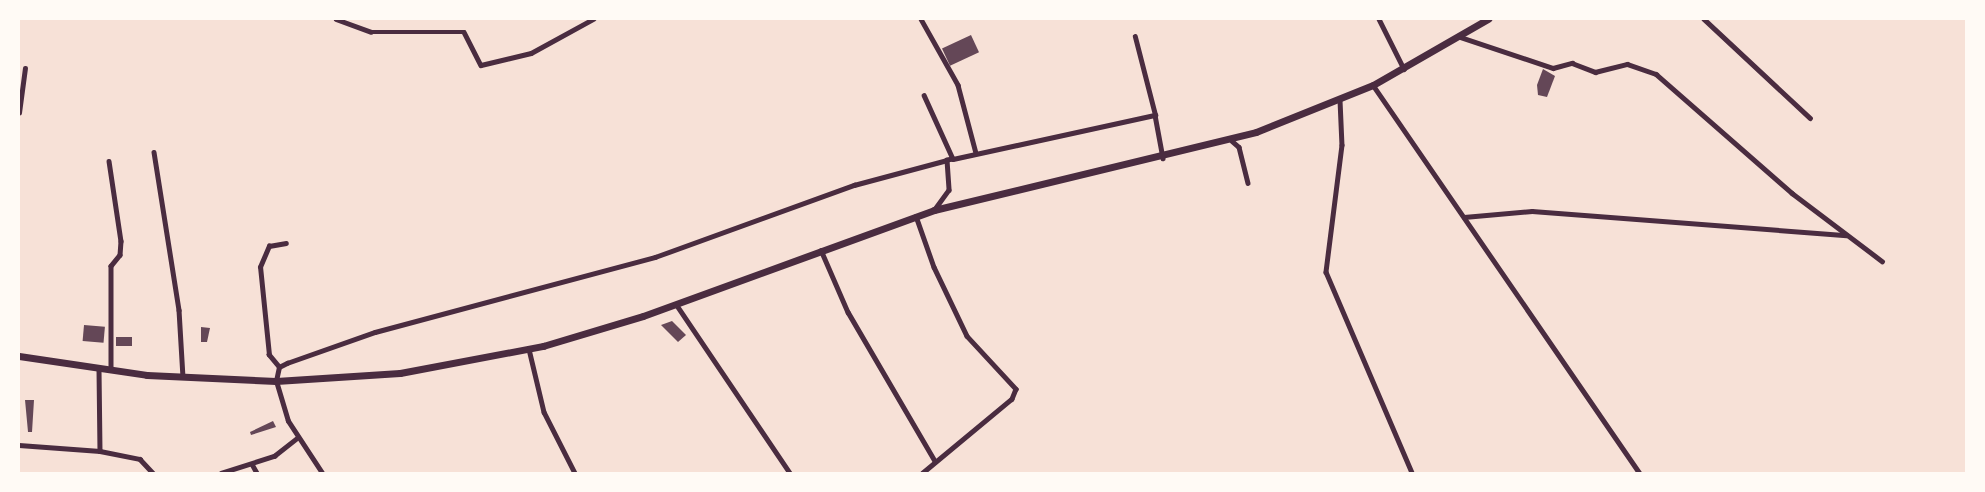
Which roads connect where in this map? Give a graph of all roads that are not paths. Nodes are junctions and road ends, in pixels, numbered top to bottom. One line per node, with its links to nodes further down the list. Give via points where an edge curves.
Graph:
1 (336, 19): 2 (street, via 371,32 464,32 481,65 531,53)
2 (594, 19)
3 (921, 19): 19 (street, via 958,85)
4 (1379, 19): 10 (street)
5 (1488, 19): 8 (highway)
6 (1704, 19): 16 (street)
7 (1135, 37): 15 (street)
8 (1460, 37): 10 (highway); 27 (street, via 1550,68 1572,63 1595,72 1627,64 1656,74)
9 (25, 68): 14 (street)
10 (1404, 68): 11 (highway)
11 (1372, 85): 13 (highway); 26 (street)
12 (924, 95): 21 (street)
13 (1340, 100): 17 (highway); 51 (street, via 1342,154 1326,272)
14 (19, 113)
15 (1154, 115): 19 (street); 20 (street)
16 (1810, 118)
17 (1232, 141): 20 (highway); 23 (street, via 1239,148)
18 (154, 152): 37 (street, via 179,310)
19 (976, 154): 21 (street)
20 (1163, 158): 24 (highway)
21 (950, 160): 24 (street, via 950,187); 34 (street, via 854,185 655,257 375,332)
22 (109, 161): 36 (street, via 121,241 120,255 111,266)
23 (1248, 183)
24 (934, 210): 25 (highway)
25 (916, 216): 29 (highway); 42 (street, via 934,267 969,339 1016,388 1012,399)
26 (1464, 216): 27 (street, via 1532,211); 52 (street)
27 (1847, 235): 30 (street)
28 (286, 243): 34 (street, via 269,246 260,267 269,355)
29 (821, 250): 31 (highway); 42 (street, via 848,312)
30 (1882, 261)
31 (676, 304): 32 (highway); 49 (street)
32 (529, 349): 38 (highway, via 400,373); 48 (street, via 544,412)
33 (19, 356): 35 (highway)
34 (280, 367): 38 (street)
35 (99, 369): 36 (highway); 41 (street)
36 (111, 371): 37 (highway)
37 (183, 378): 38 (highway)
38 (276, 381): 39 (street)
39 (296, 439): 43 (street, via 284,450); 47 (street)
40 (19, 445): 41 (street)
41 (100, 451): 44 (street, via 140,459)
42 (935, 462): 50 (street)
43 (252, 464): 45 (street); 46 (street)
44 (153, 473)
45 (221, 473)
46 (257, 473)
47 (322, 473)
48 (575, 473)
49 (790, 473)
50 (923, 473)
51 (1412, 473)
52 (1640, 473)

